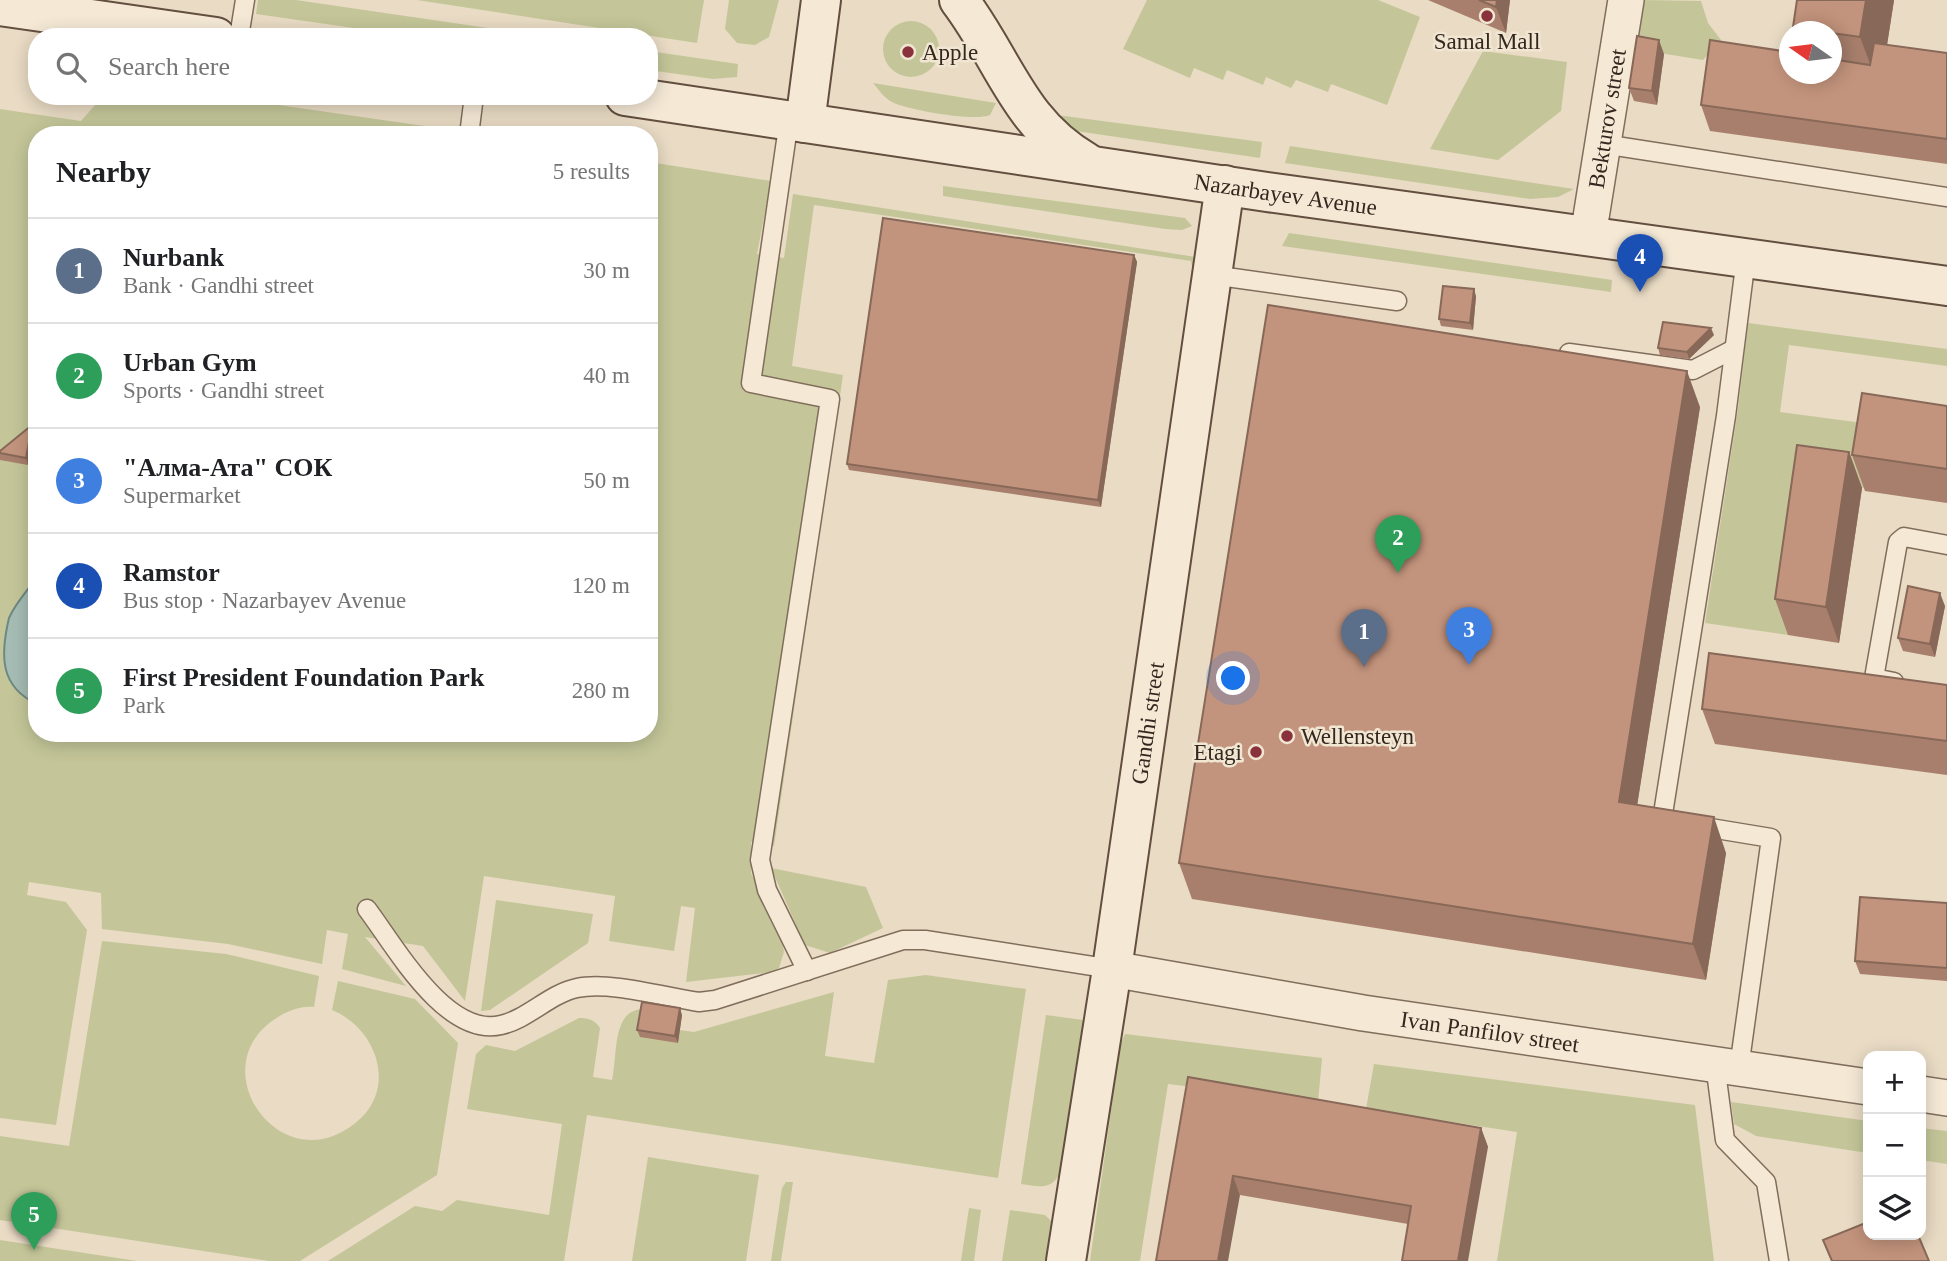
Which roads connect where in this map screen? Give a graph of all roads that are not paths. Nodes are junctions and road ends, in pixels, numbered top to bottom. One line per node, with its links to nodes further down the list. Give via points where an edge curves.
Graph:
1 (245, 0): 7 (lane)
2 (821, 0): 10 (main road)
3 (959, 0): 13 (main road, via 1041,129)
4 (1626, 0): 12 (street, Bekturov street)
5 (0, 6): 6 (main road)
6 (153, 28)
7 (240, 28)
8 (658, 101): 10 (main road, Nazarbayev Avenue)
9 (473, 105): 11 (lane)
10 (797, 122): 13 (main road, Nazarbayev Avenue); 27 (lane, via 751,383 830,399 760,860 767,890)
11 (470, 126)
12 (1603, 144): 15 (lane); 16 (street, Bekturov street)
13 (1090, 165): 14 (main road, Nazarbayev Avenue)
14 (1225, 185): 16 (main road, Nazarbayev Avenue); 18 (main road, Gandhi street)
15 (1947, 197)
16 (1588, 236): 17 (main road, Nazarbayev Avenue)
17 (1746, 258): 19 (main road, Nazarbayev Avenue); 21 (lane)
18 (1212, 275): 20 (lane); 26 (main road, Gandhi street)
19 (1947, 286)
20 (1396, 301)
21 (1734, 349): 22 (lane, via 1693,370); 28 (lane, via 1662,820 1771,838)
22 (1546, 350)
23 (1947, 545): 24 (lane, via 1904,537 1898,542 1868,677)
24 (1911, 684)
25 (367, 909): 27 (lane, via 434,997 449,1012 482,1027 511,1022 576,988 595,986 699,1002)
26 (1112, 969): 27 (lane, via 903,940); 28 (street, Ivan Panfilov street, via 1363,1013); 32 (main road, Gandhi street)
27 (807, 971)
28 (1727, 1066): 29 (street, Ivan Panfilov street); 33 (lane, via 1726,1140 1766,1182)
29 (1863, 1086)
30 (1926, 1095): 31 (street)
31 (1947, 1098)
32 (1066, 1261)
33 (1779, 1261)

